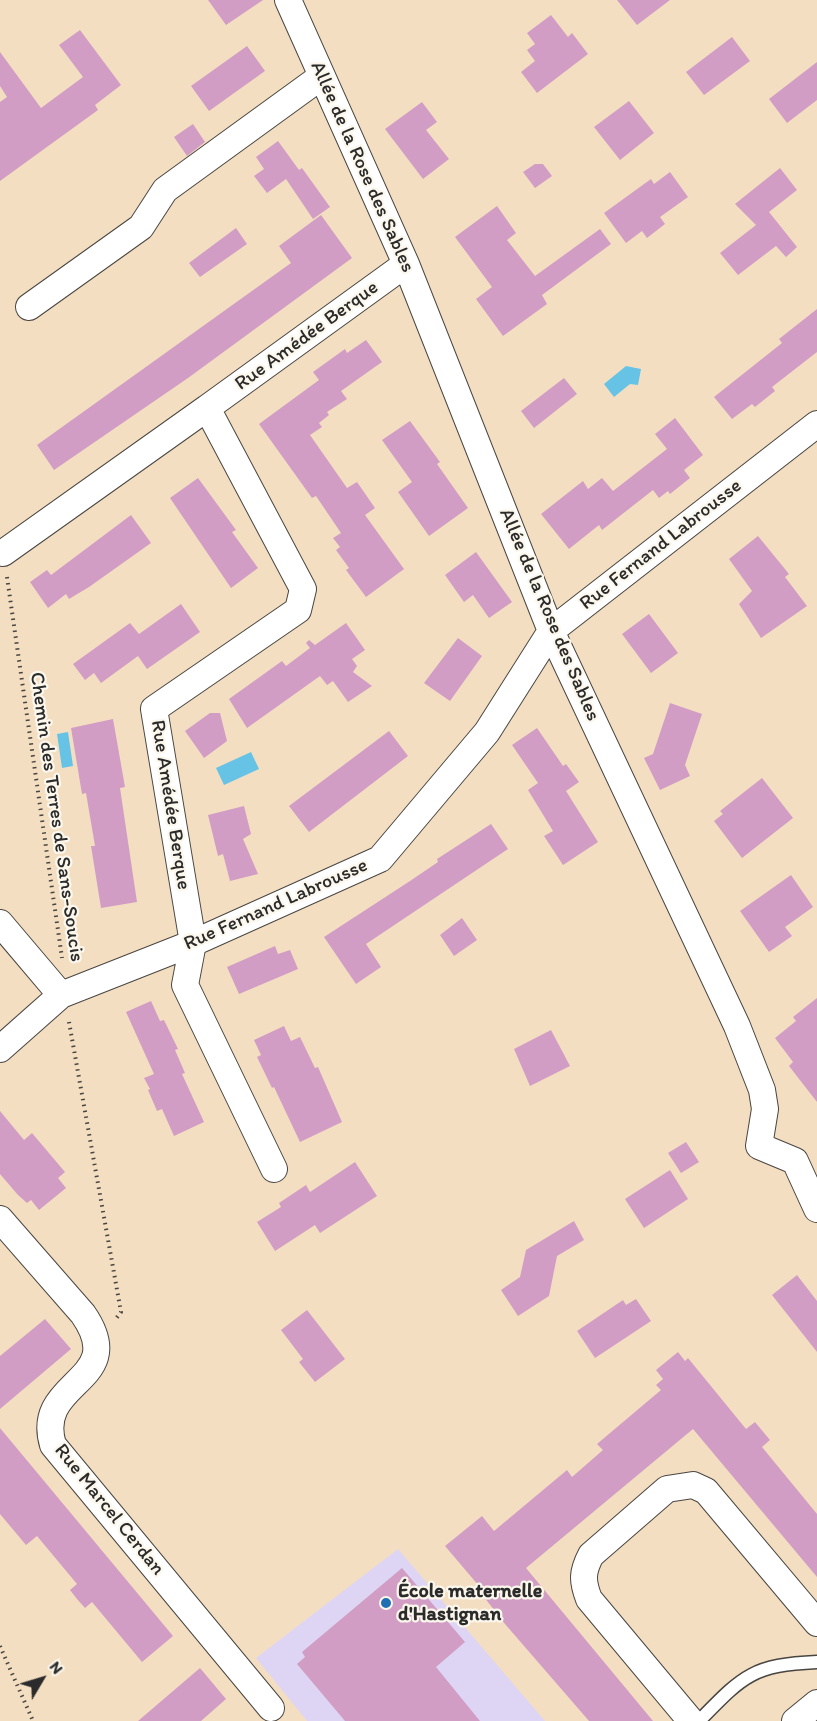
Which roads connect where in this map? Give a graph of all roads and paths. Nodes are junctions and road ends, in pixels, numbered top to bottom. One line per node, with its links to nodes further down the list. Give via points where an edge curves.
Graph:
1 (288, 0): 2 (street, Allée de la Rose des Sables)
2 (322, 76): 3 (street, Allée de la Rose des Sables); 4 (street, via 165,190 141,227)
3 (406, 264): 5 (street, Rue Amédée Berque); 8 (street, Allée de la Rose des Sables)
4 (29, 307)
5 (207, 408): 7 (street, Rue Amédée Berque); 10 (street, Rue Amédée Berque, via 303,589 298,610 154,709)
6 (817, 424): 8 (street, Rue Fernand Labrousse)
7 (3, 553): 11 (path, Chemin des Terres de Sans-Soucis, via 63,951)
8 (551, 631): 10 (street, Rue Fernand Labrousse, via 487,732 380,859); 14 (street, Allée de la Rose des Sables, via 737,1026 762,1090 765,1108 759,1146 795,1161)
9 (0, 923): 11 (street)
10 (193, 943): 11 (street, Rue Fernand Labrousse); 13 (street, via 185,985)
11 (61, 995): 12 (street); 16 (path, Chemin des Terres de Sans-Soucis, via 71,1030 121,1312)
12 (0, 1049)
13 (274, 1169)
14 (817, 1209)
15 (0, 1219): 16 (street, via 82,1314)
16 (97, 1344): 21 (street, Rue Marcel Cerdan, via 95,1358 85,1376 57,1401 50,1415 53,1445)
17 (817, 1623): 23 (street, via 706,1491 693,1485 667,1489 591,1555 583,1570 583,1585 589,1599)
18 (0, 1646): 22 (path)
19 (817, 1662): 24 (lane, via 776,1666 746,1676)
20 (817, 1703): 25 (street)
21 (269, 1717)
22 (33, 1721)
23 (690, 1721)
24 (699, 1721)
25 (795, 1721)

